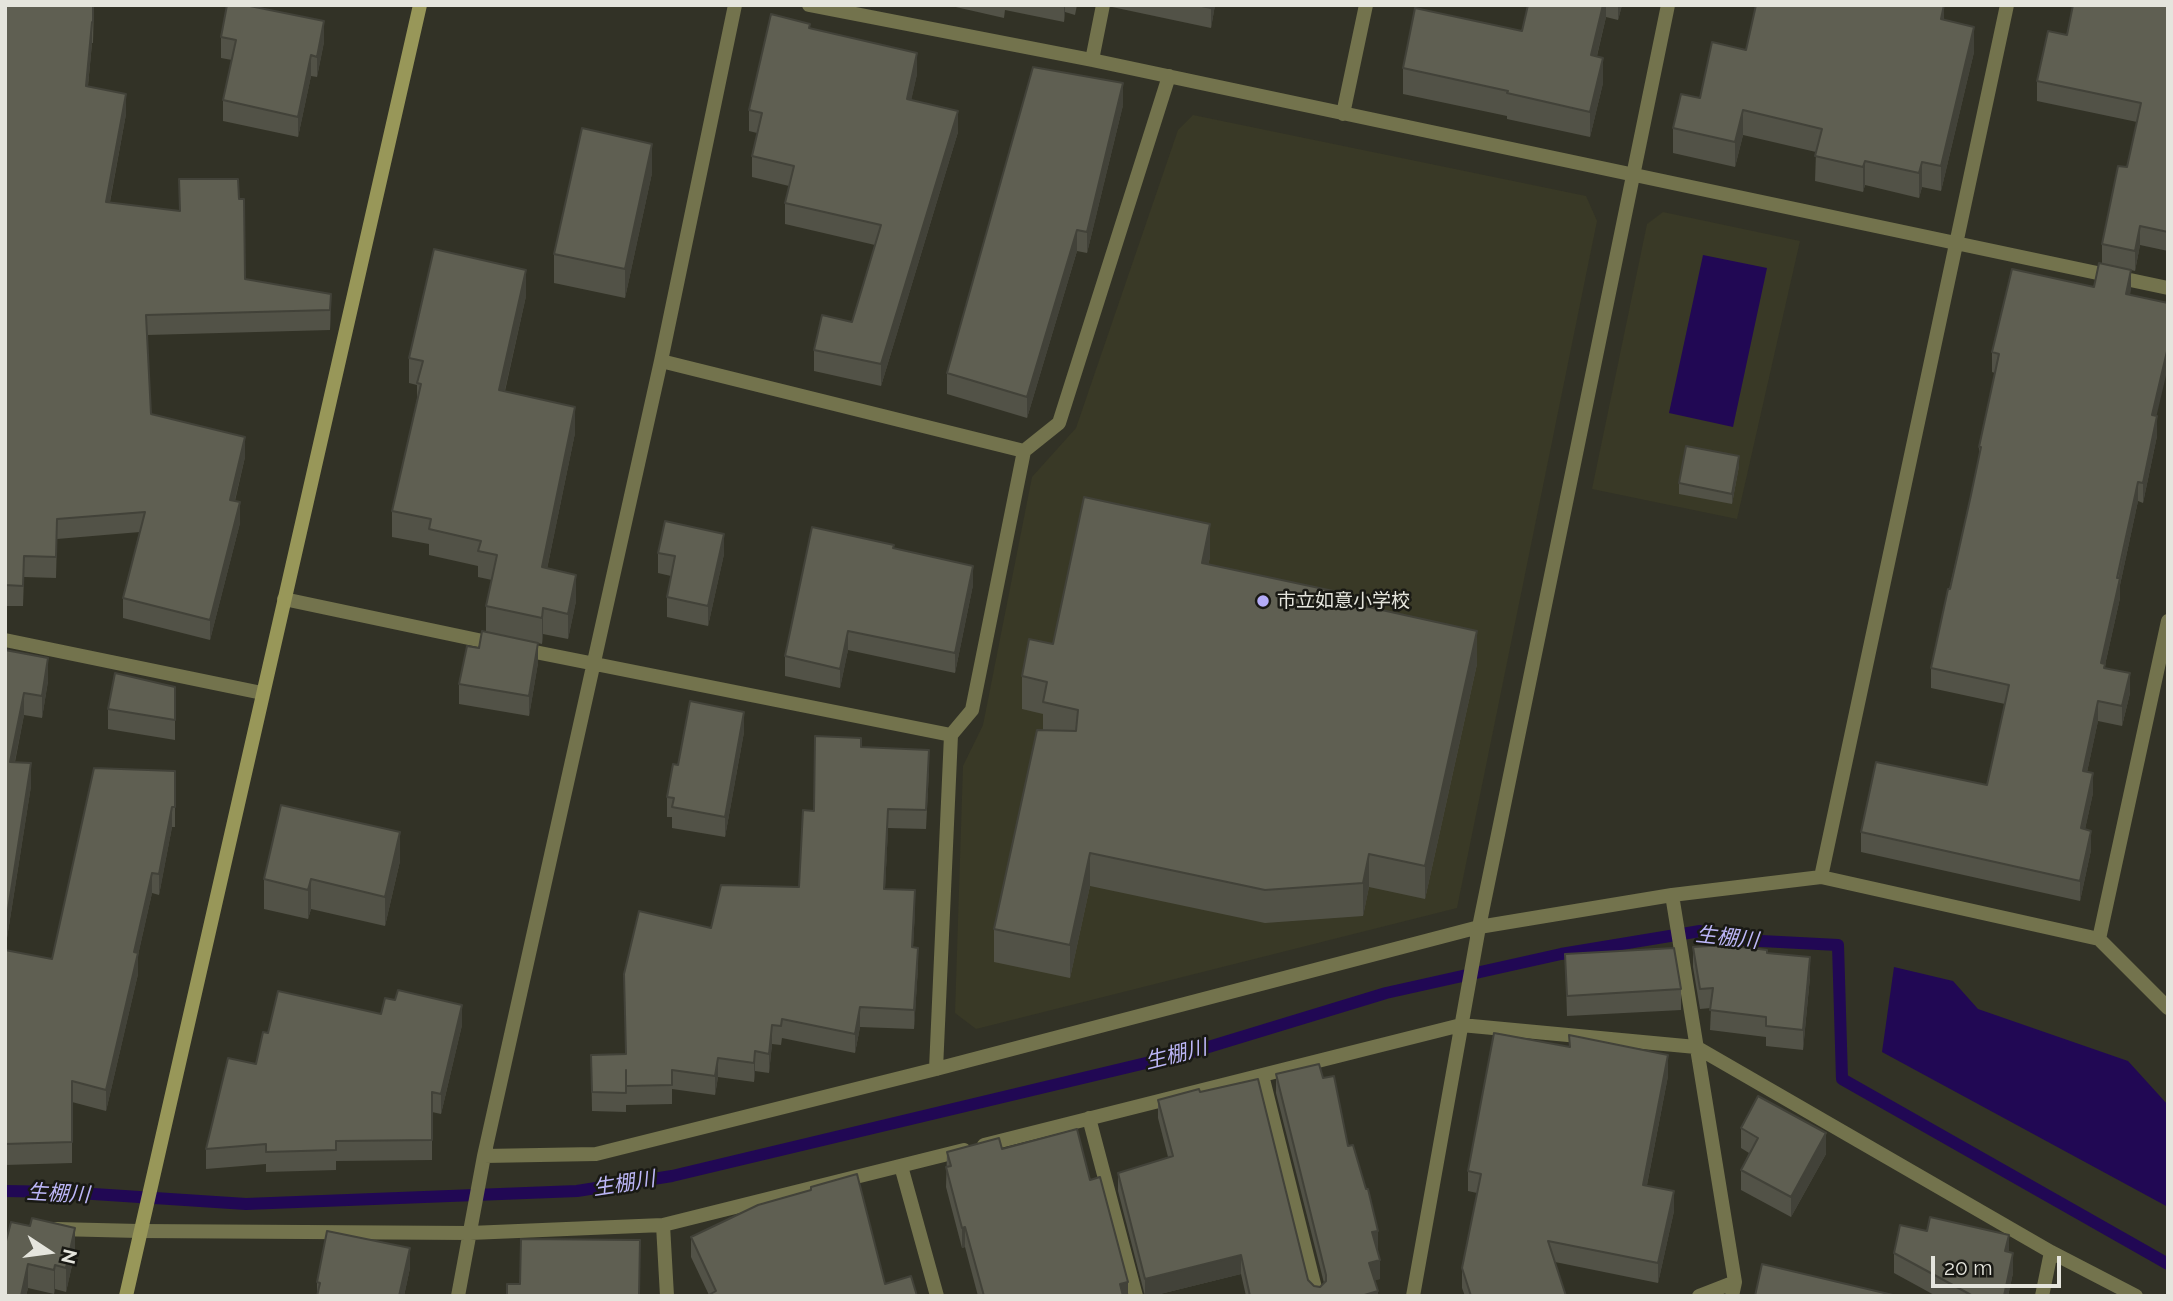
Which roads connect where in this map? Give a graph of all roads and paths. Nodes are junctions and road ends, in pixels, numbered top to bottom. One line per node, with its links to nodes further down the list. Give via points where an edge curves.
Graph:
1 (420, 5): 16 (street)
2 (735, 5): 14 (street)
3 (809, 5): 8 (street)
4 (1103, 5): 8 (street)
5 (1366, 5): 10 (street)
6 (1668, 5): 11 (street)
7 (2007, 5): 12 (street)
8 (1092, 60): 9 (street)
9 (1169, 76): 10 (street); 15 (street, via 1059,423)
10 (1343, 114): 11 (street)
11 (1633, 174): 12 (street); 24 (street)
12 (1956, 243): 13 (street); 22 (street)
13 (2168, 288)
14 (661, 362): 15 (street); 19 (street)
15 (1024, 451): 21 (street, via 972,710)
16 (284, 599): 19 (street); 20 (street)
17 (2168, 621): 25 (street)
18 (5, 640): 20 (street)
19 (594, 664): 21 (street); 32 (street)
20 (262, 693): 36 (street)
21 (951, 735): 29 (street)
22 (1821, 877): 23 (street); 25 (street)
23 (1672, 900): 24 (street); 28 (street)
24 (1479, 927): 27 (street); 29 (street)
25 (2099, 939): 26 (street)
26 (2168, 1008)
27 (1461, 1025): 28 (street); 30 (street); 46 (street)
28 (1696, 1046): 38 (street); 39 (street)
29 (936, 1069): 32 (street, via 596,1154)
30 (1262, 1075): 31 (street); 45 (street)
31 (1089, 1118): 33 (street); 44 (street)
32 (484, 1156): 37 (street)
33 (901, 1166): 34 (street); 43 (street)
34 (663, 1225): 37 (street); 42 (street)
35 (46, 1229): 36 (street)
36 (139, 1231): 37 (street); 40 (street)
37 (470, 1233): 41 (street)
38 (2051, 1252): 48 (street); 49 (street)
39 (1733, 1289): 47 (street)
40 (126, 1296)
41 (458, 1296)
42 (667, 1296)
43 (937, 1296)
44 (1136, 1296)
45 (1317, 1296)
46 (1413, 1296)
47 (1699, 1296)
48 (2042, 1296)
49 (2136, 1296)

